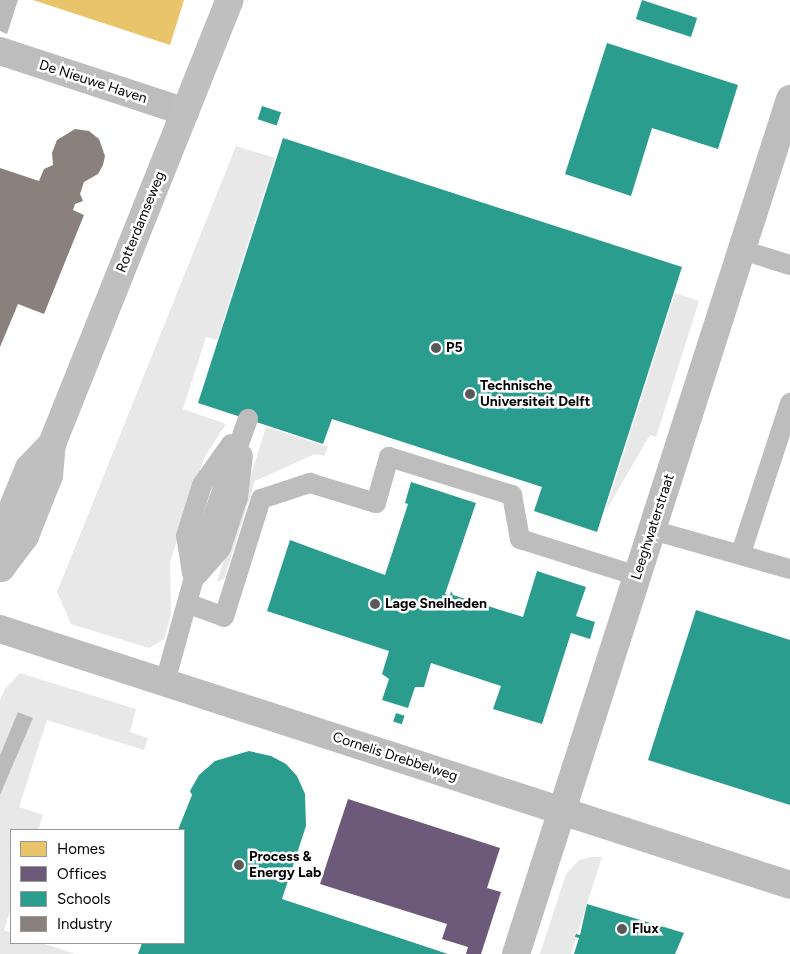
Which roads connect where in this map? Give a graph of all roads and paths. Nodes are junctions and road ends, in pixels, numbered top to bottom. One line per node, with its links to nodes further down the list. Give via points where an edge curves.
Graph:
1 (230, 0): 4 (street, Rotterdamseweg)
2 (0, 51): 4 (street, De Nieuwe Haven)
3 (790, 99): 5 (street, Leeghwaterstraat)
4 (185, 112): 11 (street, Rotterdamseweg, via 52,444 29,468 4,529)
5 (742, 250): 6 (lane); 9 (street, Leeghwaterstraat)
6 (790, 266)
7 (790, 403): 10 (lane)
8 (248, 419): 14 (lane, via 209,524)
9 (652, 530): 10 (lane); 13 (street, Leeghwaterstraat)
10 (741, 553): 12 (lane)
11 (0, 569)
12 (790, 569)
13 (637, 576): 14 (lane, via 520,539 512,494 389,456 376,503 310,483 261,499 224,617); 17 (street, Leeghwaterstraat)
14 (189, 604): 16 (lane)
15 (0, 629): 16 (street, Cornelis Drebbelweg)
16 (165, 682): 17 (street, Cornelis Drebbelweg)
17 (561, 812): 18 (street, Cornelis Drebbelweg); 19 (street, Leeghwaterstraat)
18 (790, 885)
19 (516, 954)

